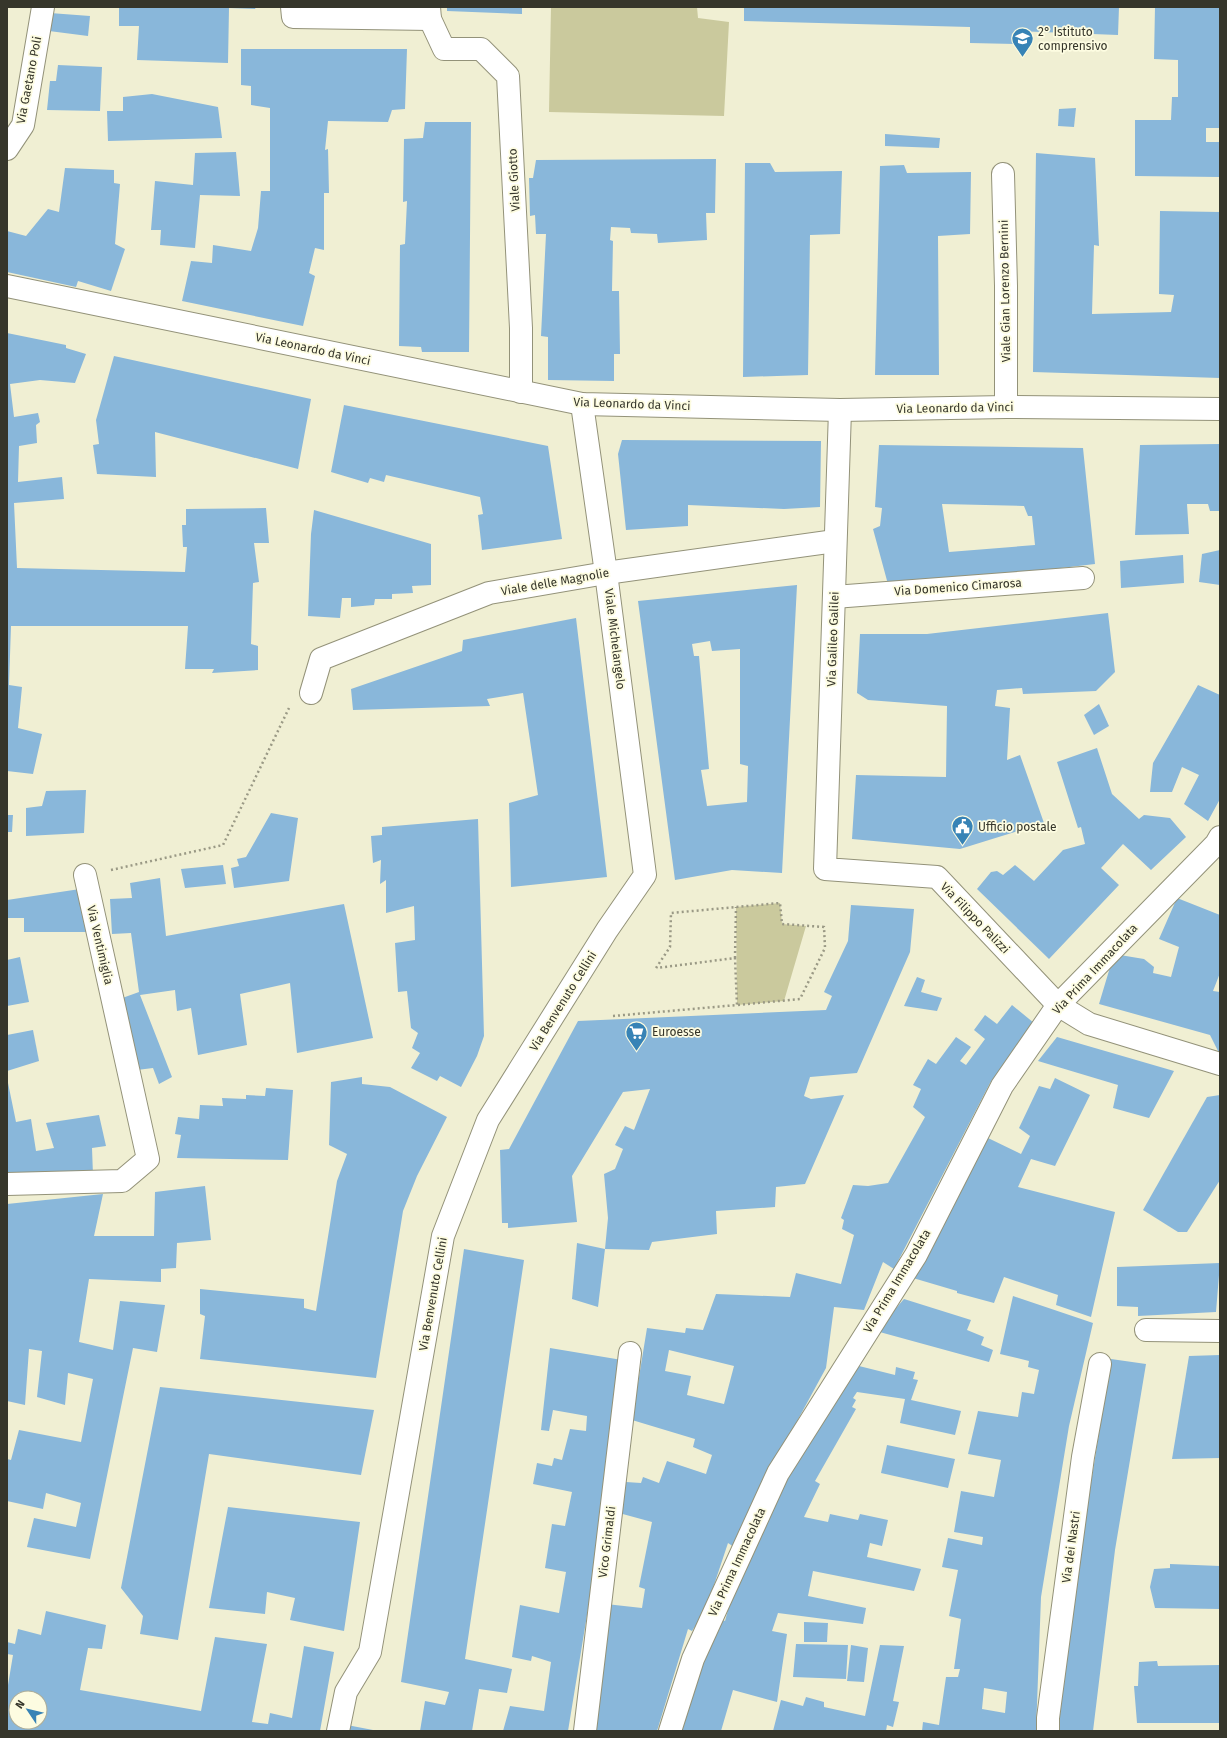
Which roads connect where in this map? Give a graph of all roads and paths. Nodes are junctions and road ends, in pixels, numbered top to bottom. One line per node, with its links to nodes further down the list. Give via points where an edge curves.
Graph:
1 (43, 7): 4 (street, Via Gaetano Poli, via 23,125)
2 (293, 12): 3 (street)
3 (429, 13): 7 (street, Viale Giotto, via 444,49 481,49 508,76 521,328)
4 (7, 149)
5 (1003, 174): 9 (street, Viale Gian Lorenzo Bernini)
6 (7, 286): 7 (street, Via Leonardo da Vinci)
7 (521, 392): 8 (street, Via Leonardo da Vinci)
8 (582, 404): 11 (street, Via Leonardo da Vinci); 13 (street, Viale Michelangelo)
9 (1006, 407): 10 (street, Via Leonardo da Vinci); 11 (street, Via Leonardo da Vinci)
10 (1220, 409)
11 (840, 410): 12 (street, Via Galileo Galilei)
12 (835, 541): 13 (street, Viale delle Magnolie); 15 (street, Via Galileo Galilei)
13 (606, 573): 16 (street, Viale delle Magnolie, via 489,593 320,659); 21 (street, Viale Michelangelo)
14 (1082, 578): 15 (street, Via Domenico Cimarosa)
15 (834, 597): 19 (street, Via Galileo Galilei)
16 (311, 693)
17 (290, 706): 20 (path, via 223,845)
18 (1220, 837): 25 (street, Via Prima Immacolata)
19 (825, 869): 25 (street, Via Filippo Palizzi, via 937,877)
20 (85, 875): 28 (street, Via Ventimiglia, via 148,1159 122,1181)
21 (645, 875): 33 (street, Via Benvenuto Cellini, via 607,930 488,1120 443,1236 370,1652 346,1692)
22 (736, 907): 23 (path); 23 (path, via 671,913 670,947 656,968); 24 (path, via 780,902 782,924 824,927 825,948 800,999)
23 (735, 958): 24 (path)
24 (737, 1005): 26 (path)
25 (1058, 1005): 27 (street, Via Filippo Palizzi, via 1089,1024); 35 (street, Via Prima Immacolata, via 1002,1086 916,1255 778,1473 692,1659)
26 (613, 1016)
27 (1220, 1064)
28 (7, 1184)
29 (1146, 1330): 30 (street)
30 (1220, 1331)
31 (630, 1353): 34 (street, Vico Grimaldi)
32 (1100, 1364): 36 (street, Via dei Nastri, via 1083,1457)
33 (338, 1731)
34 (585, 1731)
35 (670, 1731)
36 (1048, 1731)

